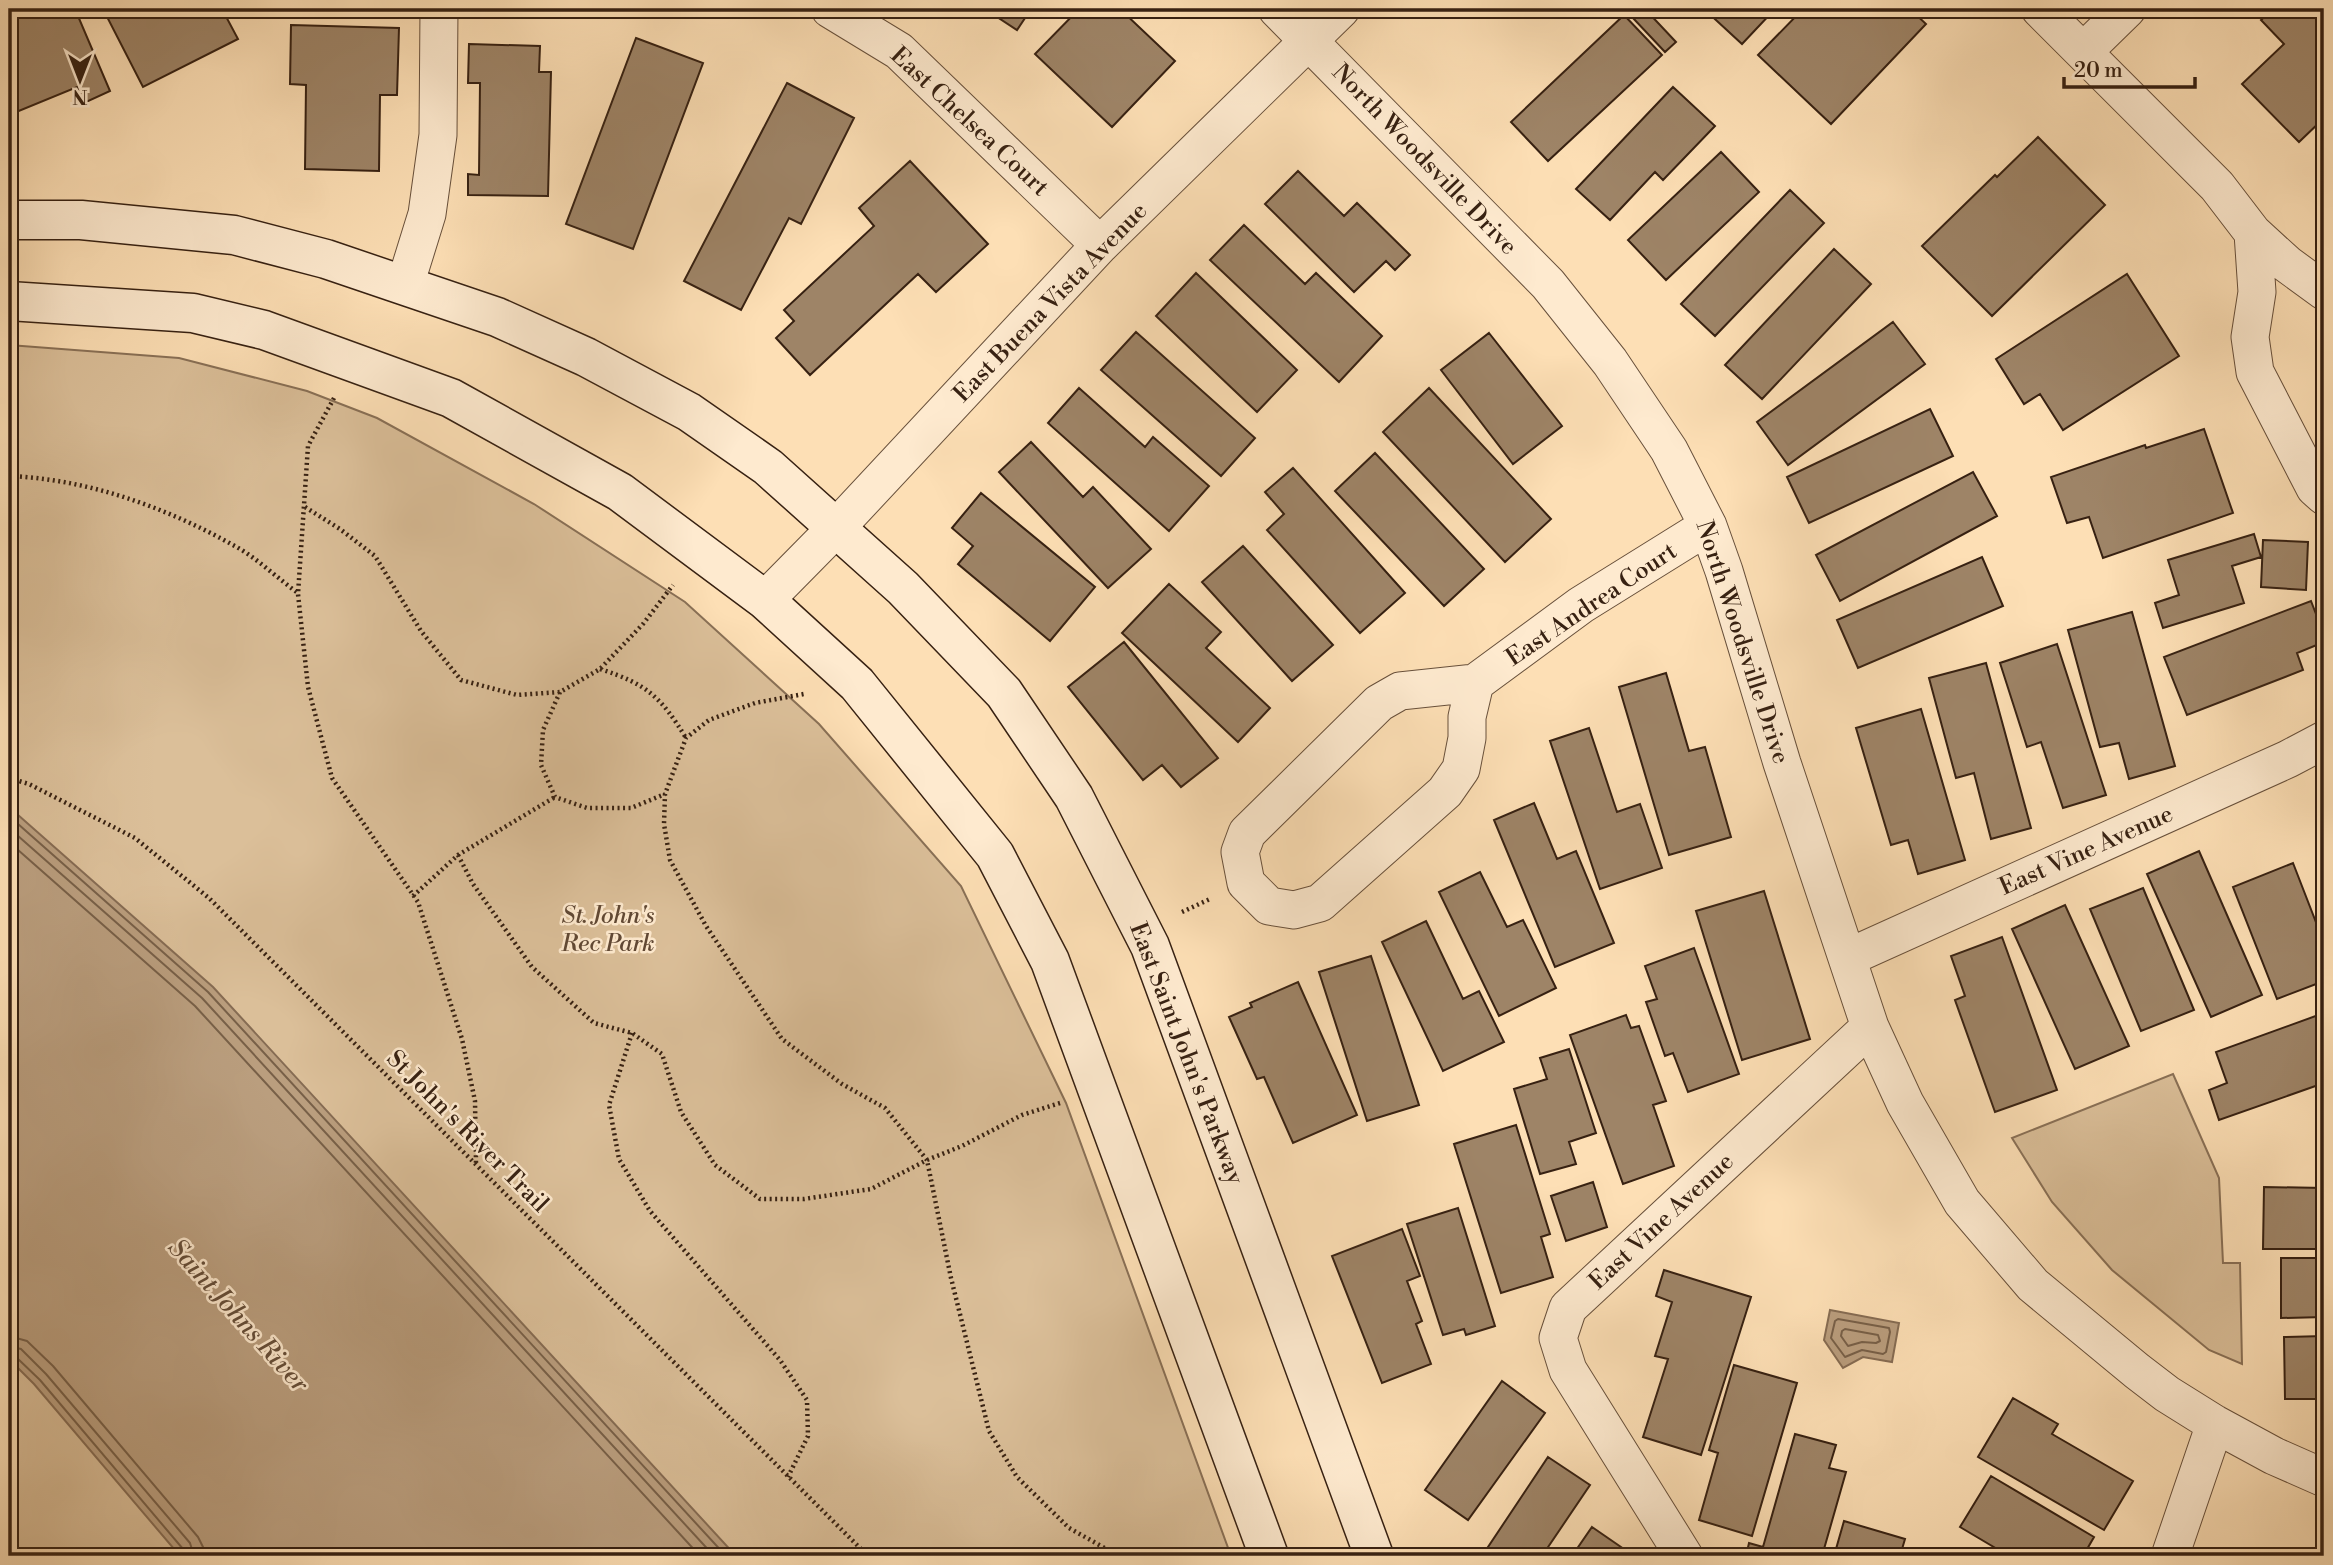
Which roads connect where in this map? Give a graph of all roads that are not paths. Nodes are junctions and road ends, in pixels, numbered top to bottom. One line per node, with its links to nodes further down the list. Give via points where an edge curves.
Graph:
1 (439, 9): 12 (street, via 438,135 427,214)
2 (830, 9): 11 (street, East Chelsea Court, via 899,51)
3 (1277, 9): 7 (street, North Woodsville Drive)
4 (1340, 9): 7 (street, East Buena Vista Avenue)
5 (2040, 9): 8 (street)
6 (2127, 9): 8 (street)
7 (1310, 41): 11 (street, East Buena Vista Avenue); 16 (street, North Woodsville Drive, via 1548,284 1610,362 1669,450)
8 (2084, 51): 10 (street, via 2217,186)
9 (9, 220): 12 (main road, East Saint John's Parkway, via 81,220 234,235)
10 (2253, 233): 13 (street); 15 (street, via 2257,292 2250,337 2255,372 2315,488)
11 (1100, 245): 17 (street, East Buena Vista Avenue)
12 (405, 285): 17 (main road, East Saint John's Parkway, via 508,322 689,412 768,467)
13 (2324, 290)
14 (9, 301): 18 (main road, via 193,313 264,330 451,398 620,492)
15 (2324, 496)
16 (1708, 526): 19 (street, East Andrea Court, via 1581,605); 21 (street, North Woodsville Drive)
17 (836, 528): 18 (street, East Buena Vista Avenue); 26 (main road, East Saint John's Parkway, via 903,588 1004,693 1074,797 1150,946)
18 (765, 600): 25 (main road, via 857,684 995,855 1050,961)
19 (1475, 683): 19 (street, via 1400,691 1379,703 1247,833 1240,852 1246,883 1269,906 1294,910 1320,903 1450,785 1461,769)
20 (2324, 740): 21 (street, East Vine Avenue)
21 (1847, 958): 22 (street, North Woodsville Drive)
22 (1870, 1027): 23 (street, North Woodsville Drive, via 1905,1103 1962,1202 2033,1285 2167,1394); 27 (street, East Vine Avenue, via 1568,1308 1558,1338 1569,1370)
23 (2215, 1424): 24 (street, North Woodsville Drive); 28 (street)
24 (2324, 1478)
25 (1269, 1556)
26 (1374, 1556)
27 (1684, 1556)
28 (2170, 1556)

